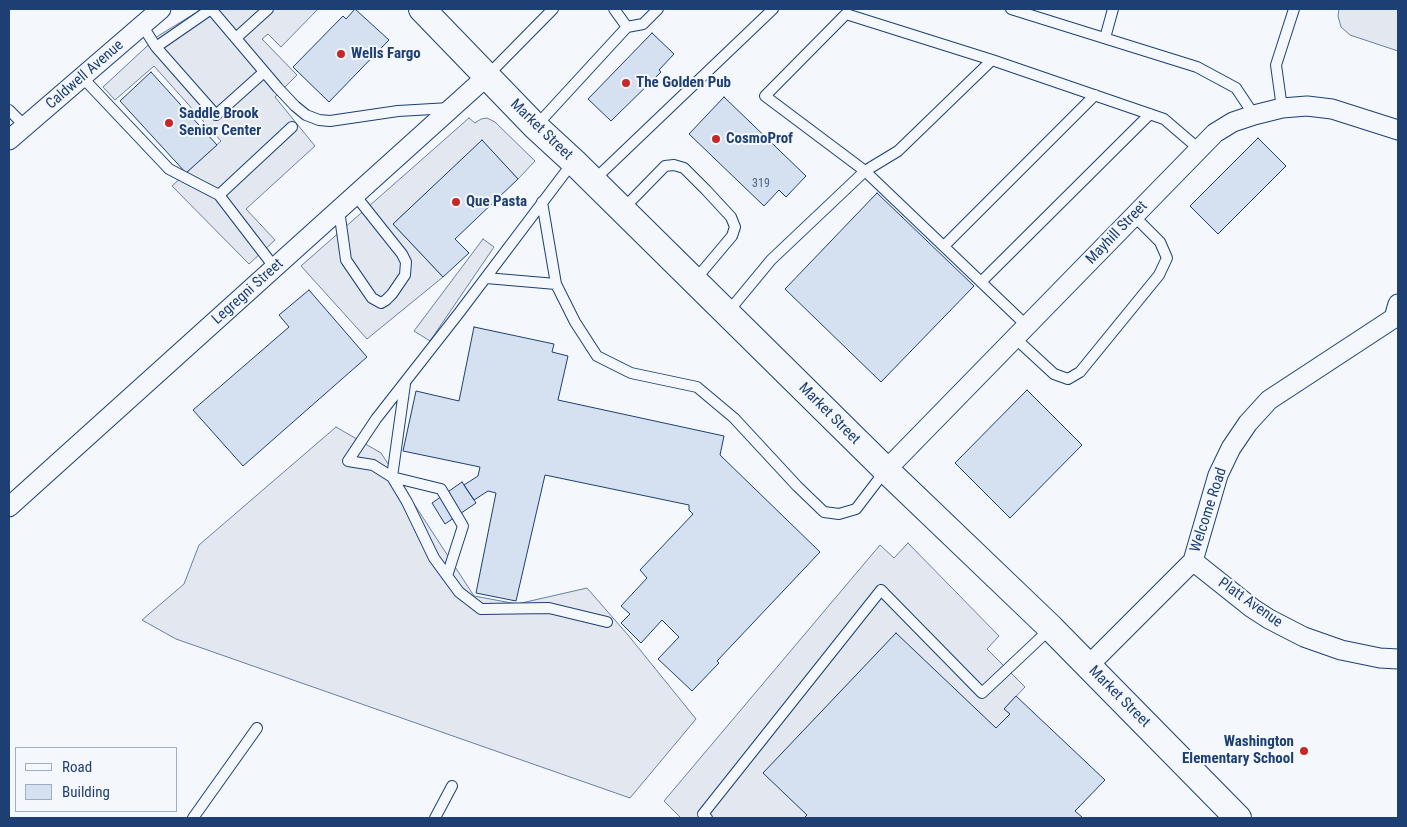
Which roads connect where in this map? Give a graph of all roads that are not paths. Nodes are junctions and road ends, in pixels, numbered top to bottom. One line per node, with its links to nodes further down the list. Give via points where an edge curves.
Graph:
1 (161, 9): 13 (street, Caldwell Avenue)
2 (211, 9): 15 (lane); 17 (lane)
3 (268, 9): 15 (lane)
4 (553, 9): 21 (lane)
5 (614, 9): 14 (lane)
6 (658, 9): 14 (lane, via 643,24)
7 (773, 9): 36 (lane)
8 (1011, 9): 12 (lane)
9 (1113, 9): 16 (lane)
10 (1294, 9): 24 (lane, via 1276,65)
11 (427, 11): 21 (main road, Market Street)
12 (1042, 13): 16 (lane)
13 (142, 25): 17 (lane); 20 (street, Caldwell Avenue)
14 (627, 27): 29 (lane)
15 (236, 38): 19 (lane)
16 (1105, 38): 27 (lane, via 1197,67 1236,88)
17 (156, 47): 19 (lane, via 216,115)
18 (992, 60): 22 (lane); 35 (lane, via 898,151); 35 (lane, via 846,14 765,96)
19 (266, 74): 23 (lane, via 295,106 319,120 330,122 398,111)
20 (82, 77): 28 (street, Caldwell Avenue); 37 (lane, via 169,170)
21 (486, 77): 23 (street, Legregni Street); 29 (main road, Market Street)
22 (1095, 95): 26 (lane); 43 (lane)
23 (453, 108): 38 (street, Legregni Street)
24 (1282, 108): 27 (street, Mayhill Street); 31 (street, Mayhill Street, via 1332,109)
25 (9, 110): 28 (lane)
26 (1150, 114): 33 (lane, via 1164,119); 47 (lane)
27 (1254, 115): 33 (street, Mayhill Street, via 1215,133)
28 (25, 126): 32 (street, Caldwell Avenue)
29 (536, 126): 34 (main road, Market Street)
30 (292, 127): 37 (lane)
31 (1398, 130)
32 (9, 140)
33 (1199, 149): 42 (street, Mayhill Street)
34 (574, 162): 36 (main road, Market Street); 39 (lane)
35 (865, 171): 43 (lane); 49 (lane, via 771,260)
36 (593, 181): 41 (main road, Market Street)
37 (220, 195): 44 (lane)
38 (355, 196): 40 (street, Legregni Street); 40 (lane, via 406,262 405,275 381,303 372,298 346,260)
39 (542, 202): 45 (lane); 48 (lane)
40 (339, 210): 44 (street, Legregni Street)
41 (622, 210): 46 (main road, Market Street); 46 (lane, via 665,166 684,168 731,216 735,227 732,236)
42 (1134, 216): 51 (street, Mayhill Street); 51 (lane, via 1160,242 1167,258 1159,275 1080,372 1068,380 1054,374)
43 (944, 246): 47 (lane)
44 (275, 268): 55 (street, Legregni Street)
45 (486, 278): 48 (lane); 52 (lane)
46 (694, 281): 49 (main road, Market Street)
47 (981, 282): 51 (lane)
48 (556, 284): 53 (lane, via 597,356 631,374 697,387 734,418 824,512 839,514 856,508)
49 (727, 313): 53 (main road, Market Street)
50 (1397, 314): 56 (street, Welcome Road, via 1269,400 1248,423 1218,476)
51 (1021, 332): 53 (street, Mayhill Street)
52 (405, 384): 54 (lane); 54 (lane, via 348,461 373,465)
53 (886, 470): 59 (main road, Market Street)
54 (392, 476): 57 (lane, via 434,558); 57 (lane, via 441,489 464,526)
55 (9, 507)
56 (1193, 561): 60 (street, Platt Avenue, via 1268,619 1304,637 1341,650); 61 (street, Welcome Road)
57 (447, 576): 58 (lane, via 459,592 481,610 549,608)
58 (607, 622)
59 (1051, 628): 61 (main road, Market Street); 67 (lane, via 982,693 881,590 703,814)
60 (1398, 659)
61 (1088, 666): 64 (main road, Market Street)
62 (257, 728): 65 (lane)
63 (452, 786): 66 (lane)
64 (1229, 815)
65 (193, 818)
66 (435, 818)
67 (707, 818)

